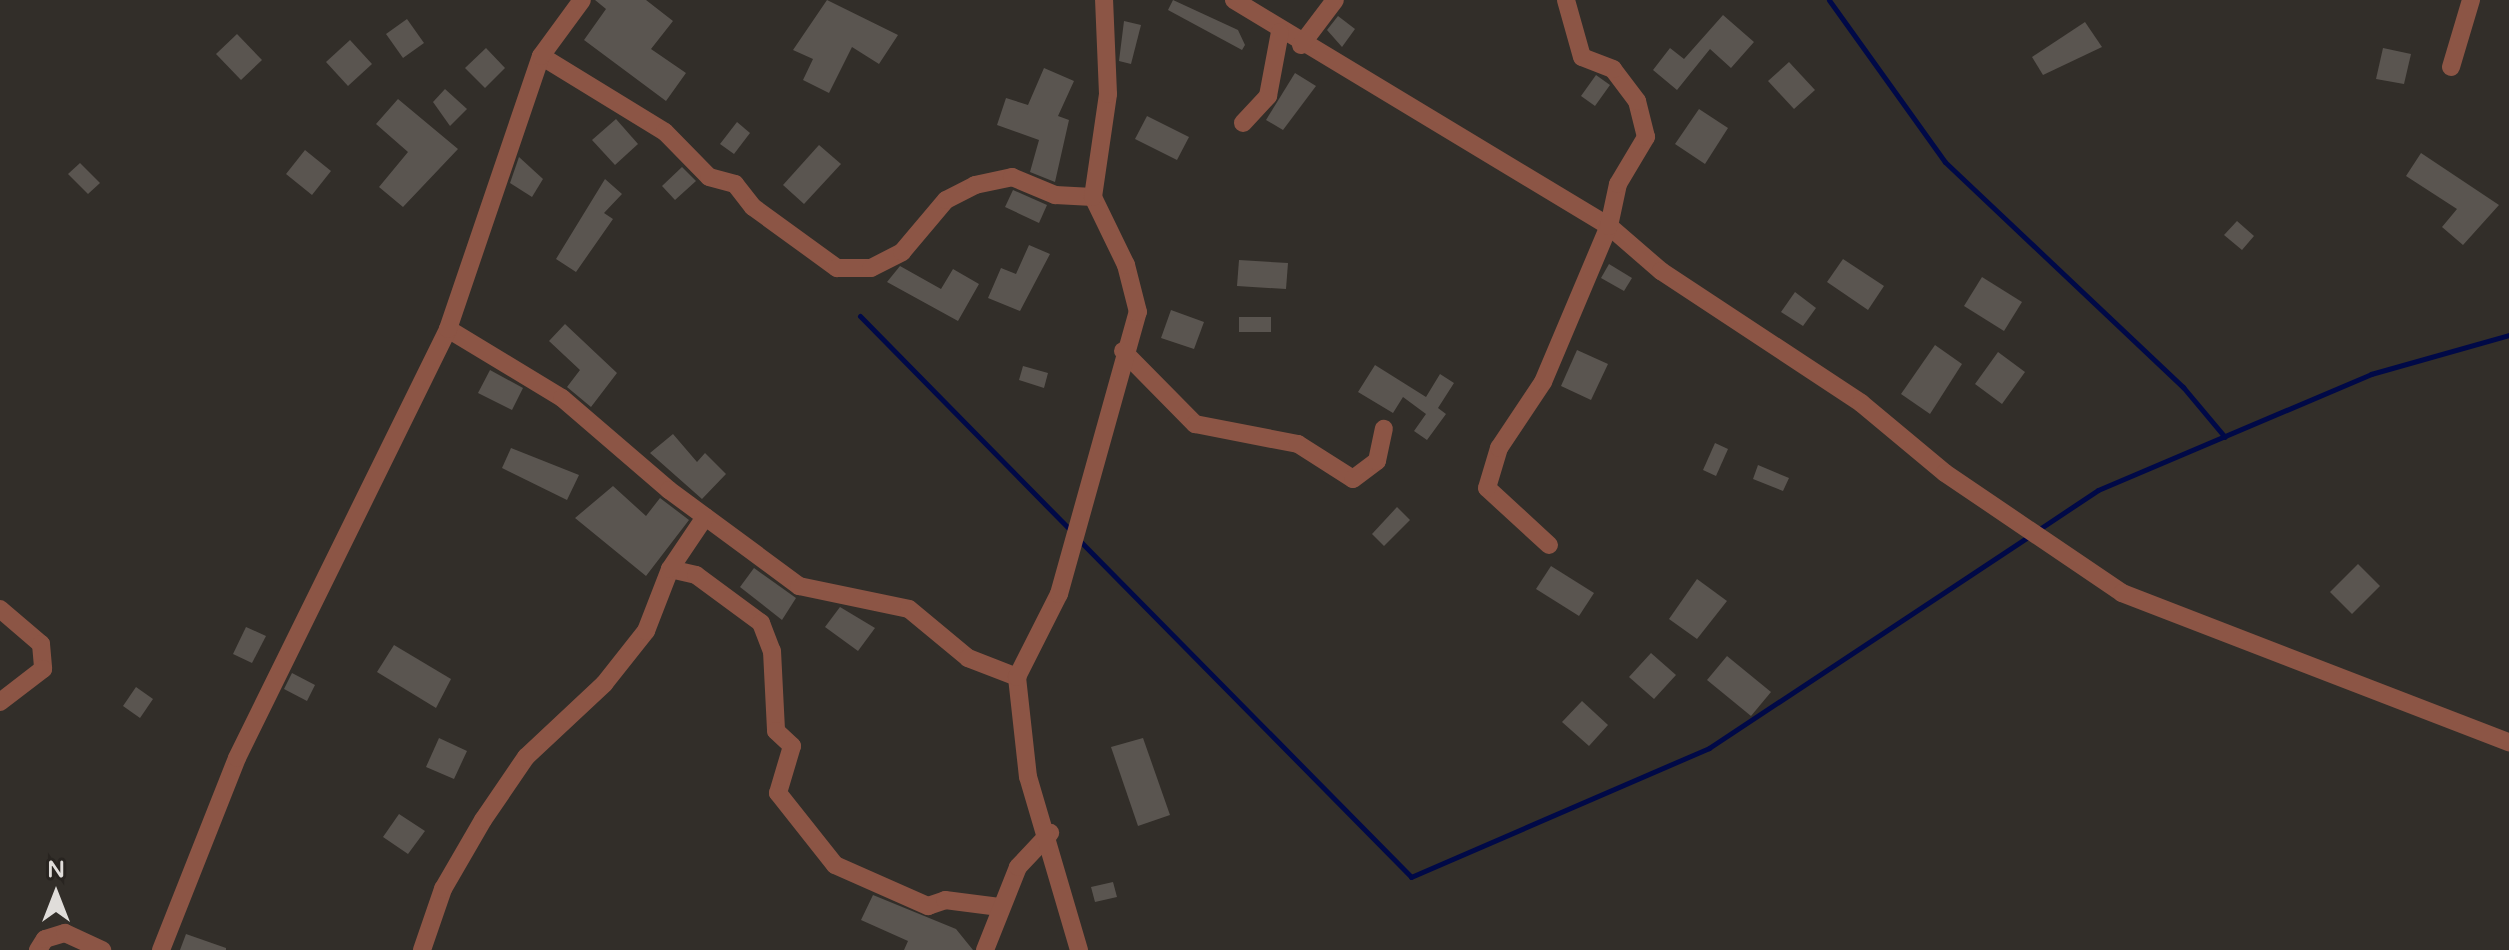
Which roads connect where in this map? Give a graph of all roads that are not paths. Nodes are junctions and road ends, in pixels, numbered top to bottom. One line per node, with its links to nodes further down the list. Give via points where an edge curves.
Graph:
1 (582, 0): 9 (street)
2 (1104, 0): 12 (street, via 1108,94)
3 (1234, 0): 7 (street)
4 (1335, 0): 8 (street)
5 (1566, 0): 13 (street, via 1582,57 1613,69 1637,101 1646,137 1618,184)
6 (2471, 0): 10 (street)
7 (1280, 32): 8 (street); 11 (street, via 1268,96)
8 (1301, 45): 13 (street)
9 (541, 56): 12 (street, via 665,132 709,177 735,184 753,207 837,268 871,268 902,252 946,200 975,185 1012,177 1055,195); 14 (street)
10 (2451, 67)
11 (1243, 123)
12 (1093, 197): 15 (street, via 1126,265 1138,312)
13 (1609, 226): 18 (street, via 1543,382 1499,448 1487,488); 23 (street, via 1661,271 1861,403 1945,473 2122,593)
14 (448, 329): 17 (street, via 562,398); 28 (street, via 237,758)
15 (1123, 351): 16 (street, via 1195,424 1298,444 1353,479 1377,461); 21 (street, via 1059,594)
16 (1384, 429)
17 (705, 517): 19 (street); 21 (street, via 799,586 909,609 968,658)
18 (1549, 545)
19 (670, 569): 25 (street, via 696,575 761,623 772,651 776,731 792,746 778,793 835,865 928,906 945,900); 29 (street, via 646,631 604,684 526,757 483,820 443,889)
20 (0, 609): 22 (street, via 41,644 43,669)
21 (1017, 677): 24 (street, via 1028,777)
22 (0, 702)
23 (2509, 742)
24 (1050, 833): 25 (street, via 1018,867); 31 (street)
25 (1000, 907): 30 (street)
26 (38, 950): 27 (street, via 45,939 65,933)
27 (102, 950)
28 (161, 950)
29 (422, 950)
30 (985, 950)
31 (1079, 950)

